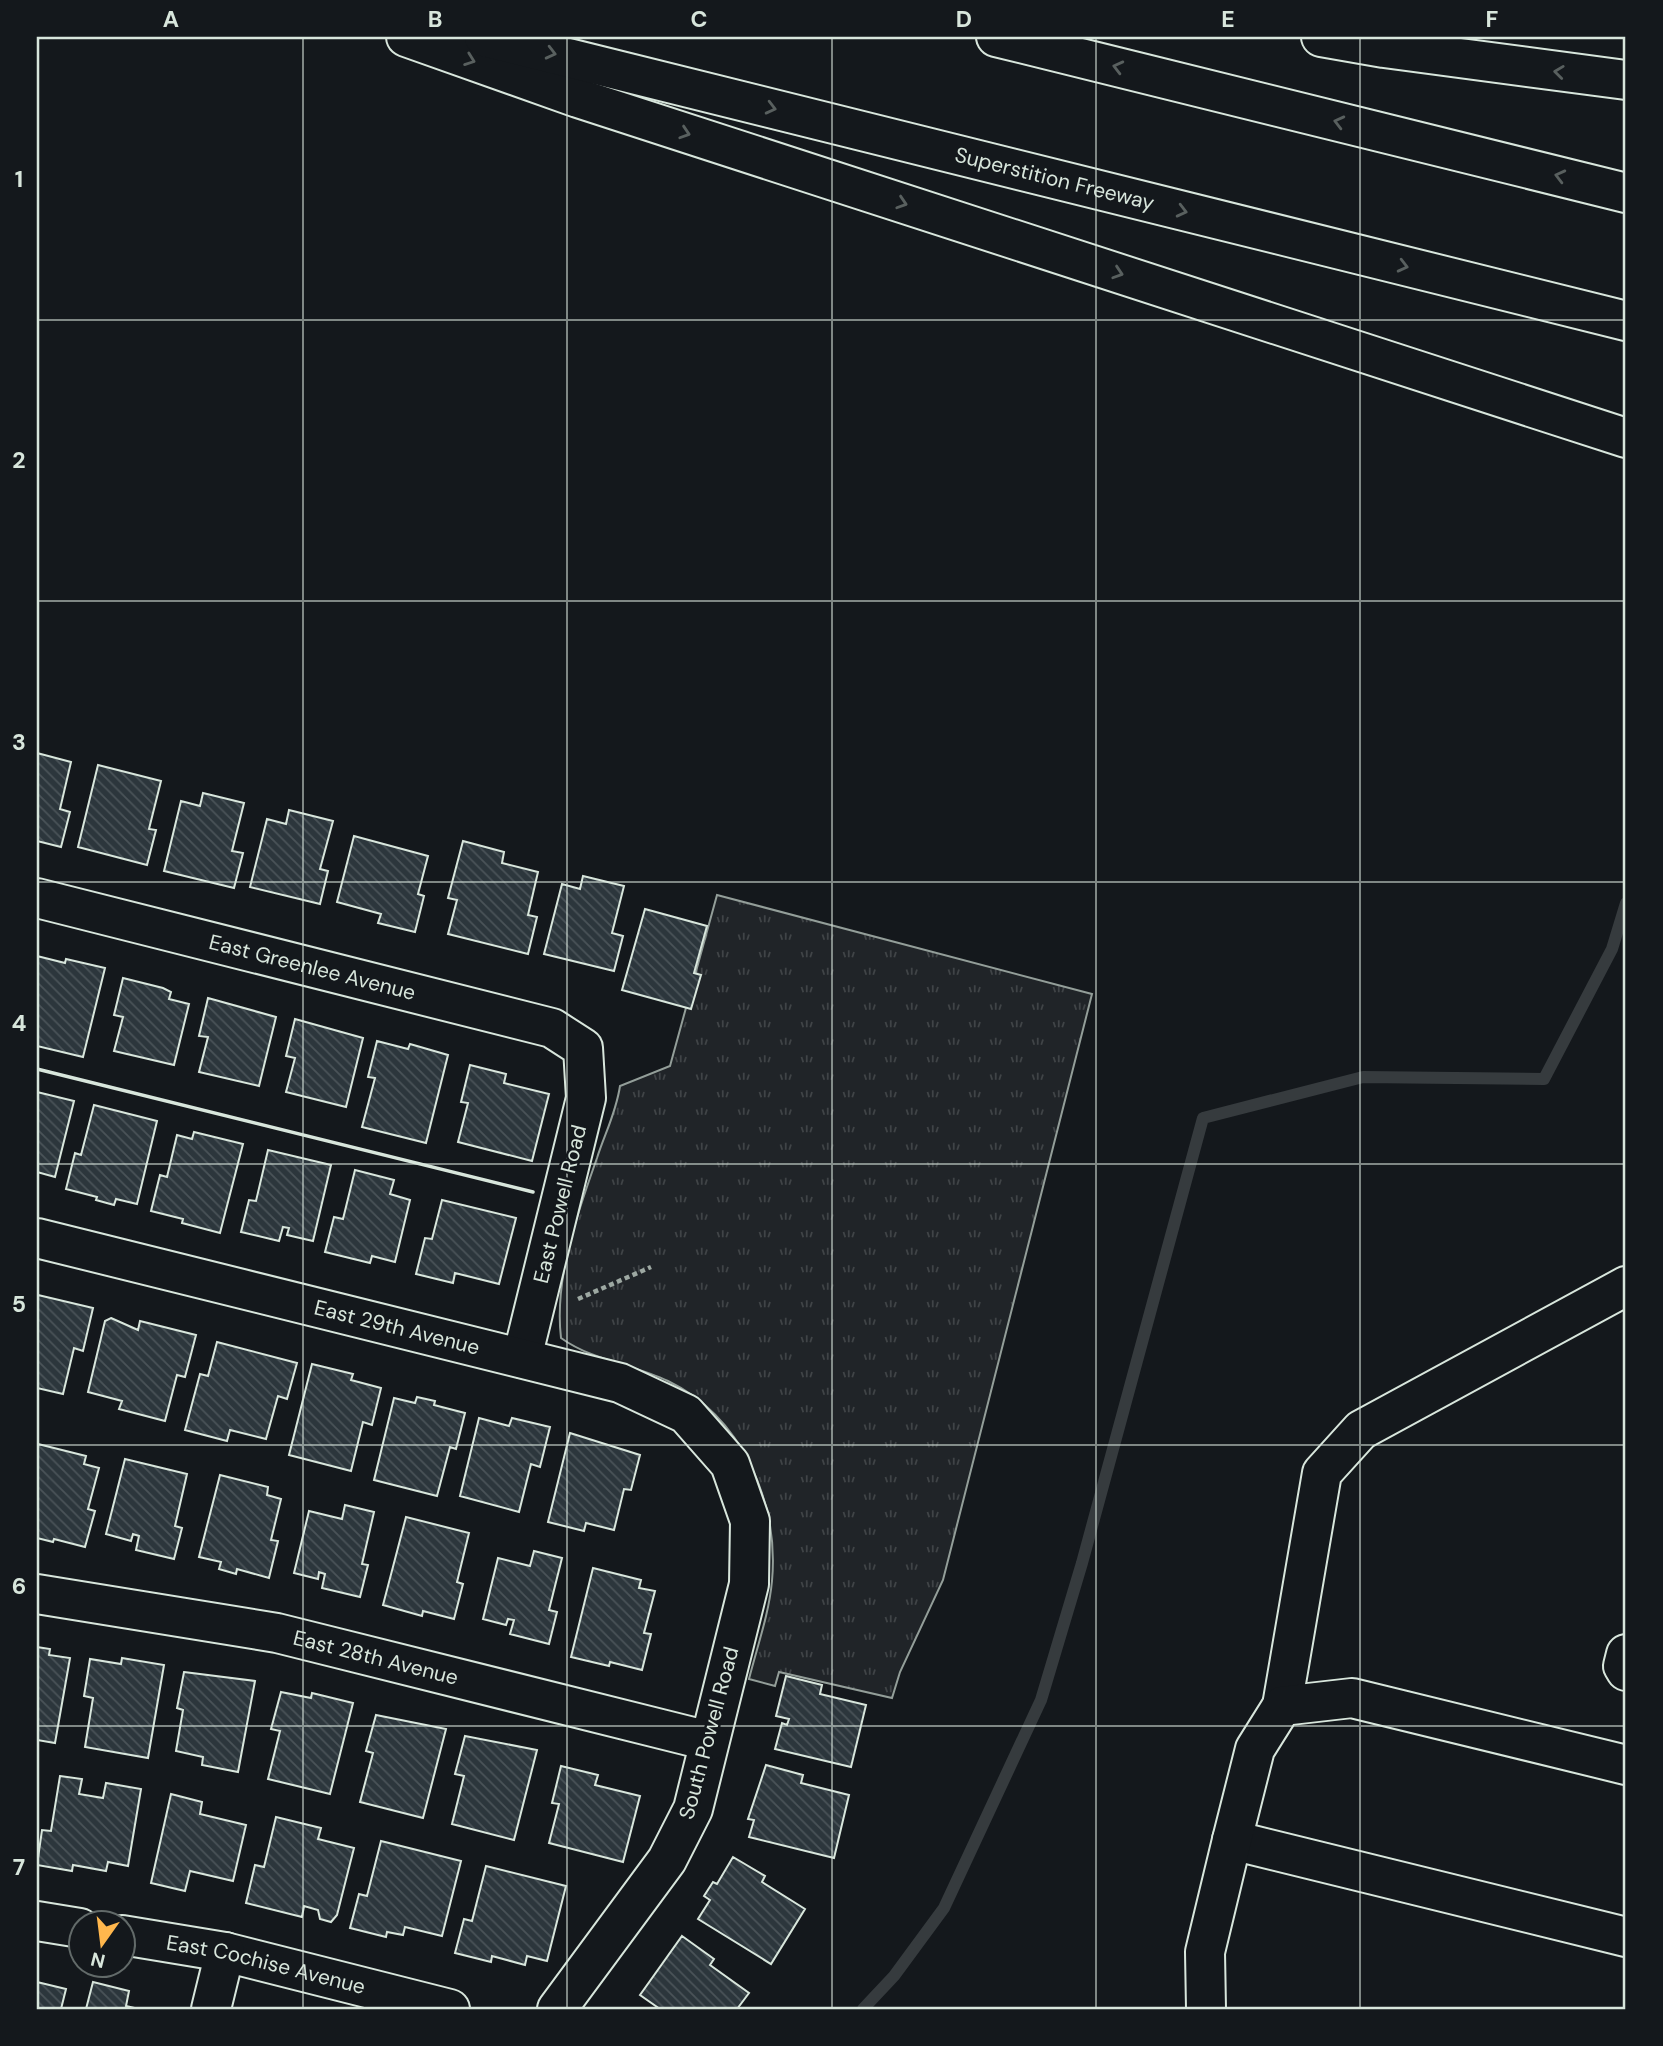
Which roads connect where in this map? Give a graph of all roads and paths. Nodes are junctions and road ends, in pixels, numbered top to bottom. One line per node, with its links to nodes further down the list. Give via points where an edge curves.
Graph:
1 (406, 37): 8 (main road, one-way to 8, via 591,102)
2 (484, 37): 7 (main road, Superstition Freeway, one-way to 7)
3 (996, 37): 6 (main road, one-way to 3)
4 (1321, 37): 5 (main road, one-way to 4)
5 (1626, 80)
6 (1626, 193)
7 (1626, 321)
8 (1626, 438)
9 (37, 898): 10 (main road, East Greenlee Avenue, via 552,1028)
10 (583, 1048): 14 (main road, East Powell Road, via 586,1098)
11 (37, 1238): 15 (main road, East 29th Avenue)
12 (651, 1267): 14 (path, via 579,1299)
13 (1626, 1286): 20 (main road, via 1361,1430 1322,1474)
14 (539, 1289): 15 (main road, East Powell Road)
15 (522, 1358): 16 (main road, East 29th Avenue, via 620,1383 686,1414)
16 (730, 1464): 21 (main road, South Powell Road, via 750,1521 749,1584)
17 (37, 1594): 21 (main road, East 28th Avenue, via 277,1633)
18 (1626, 1654): 19 (main road)
19 (1626, 1671)
20 (1282, 1706): 22 (main road, via 1352,1698); 23 (main road, via 1255,1749)
21 (709, 1741): 31 (main road, South Powell Road, via 693,1809 667,1860)
22 (1626, 1765)
23 (1232, 1840): 27 (main road); 32 (main road, via 1205,1952)
24 (37, 1920): 25 (main road)
25 (66, 1925)
26 (136, 1937): 28 (main road, East Cochise Avenue)
27 (1626, 1937)
28 (225, 1952): 29 (main road); 30 (main road, East Cochise Avenue)
29 (211, 2009)
30 (450, 2009)
31 (557, 2009)
32 (1206, 2009)

